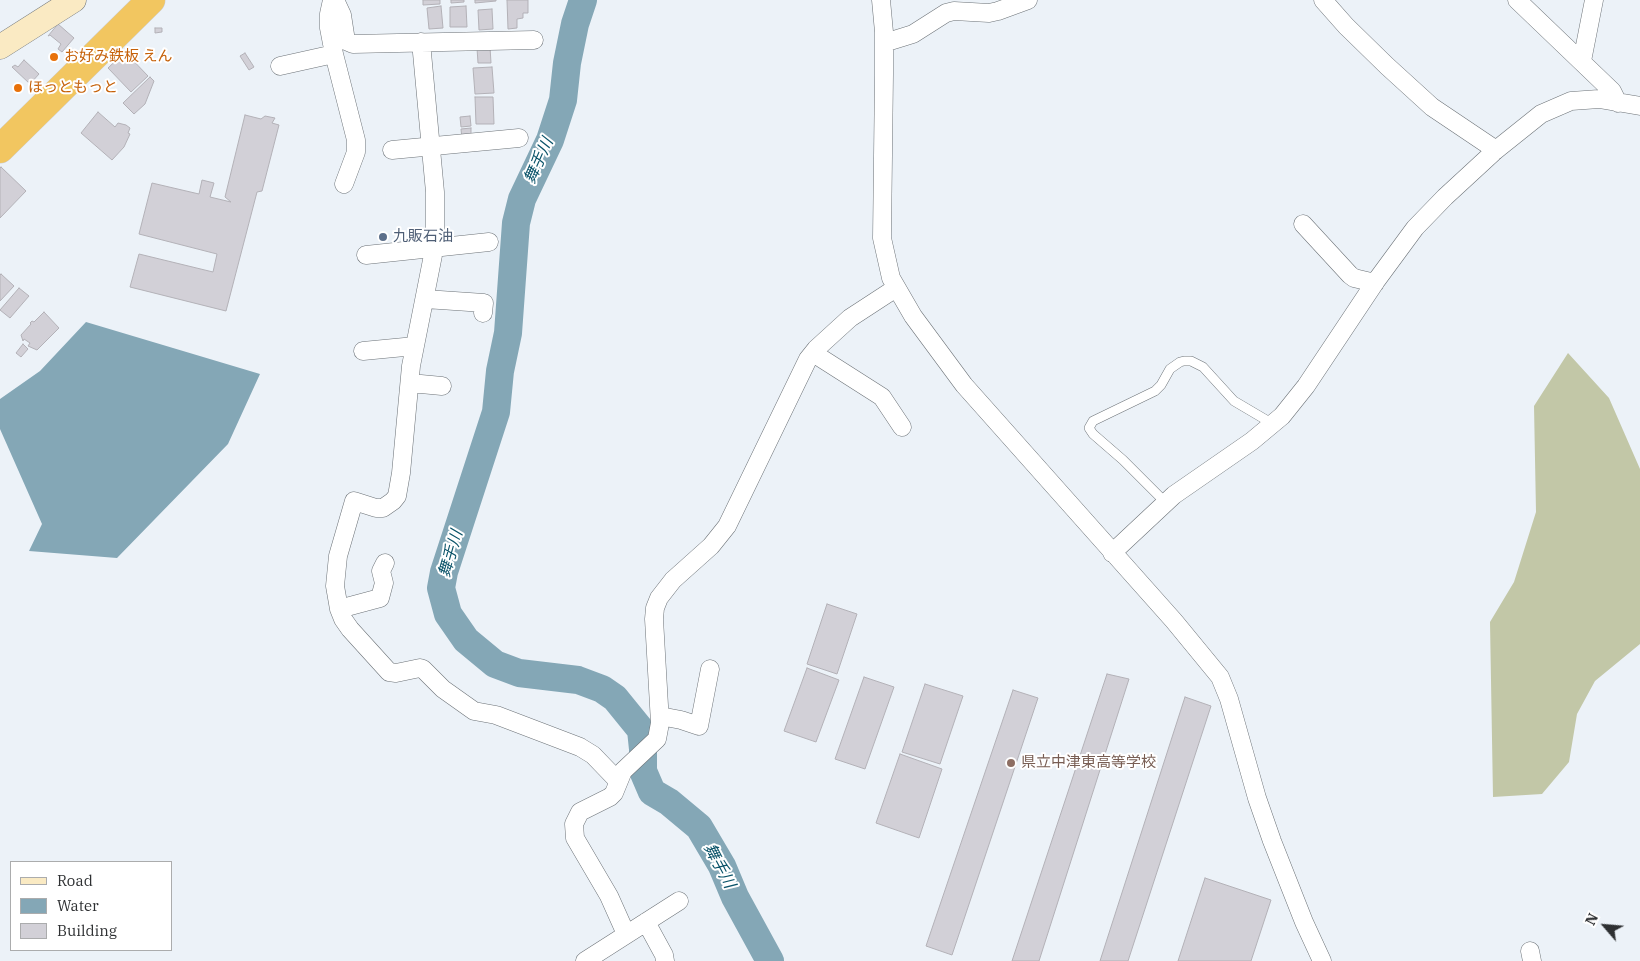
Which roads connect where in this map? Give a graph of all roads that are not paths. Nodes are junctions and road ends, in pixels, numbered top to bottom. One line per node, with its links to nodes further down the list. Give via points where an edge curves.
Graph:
1 (151, 0): 20 (highway)
2 (334, 0): 10 (street, via 342,15 348,43); 13 (street, via 329,14)
3 (881, 0): 11 (street)
4 (1028, 0): 11 (street, via 989,13 946,13 913,34)
5 (1323, 0): 22 (street, via 1432,107)
6 (1517, 0): 14 (street)
7 (1594, 0): 14 (street)
8 (69, 1): 12 (main road)
9 (534, 40): 10 (street)
10 (421, 42): 19 (street)
11 (884, 43): 29 (street, via 882,238)
12 (0, 47)
13 (334, 54): 15 (street); 23 (street, via 356,140 356,152)
14 (1582, 61): 16 (street, via 1612,91)
15 (280, 66)
16 (1618, 103): 17 (street); 22 (street, via 1584,99 1556,106)
17 (1640, 106)
18 (519, 138): 19 (street)
19 (432, 146): 21 (street); 26 (street)
20 (0, 149)
21 (392, 150)
22 (1496, 150): 28 (street, via 1425,217)
23 (344, 184)
24 (1303, 224): 28 (street, via 1350,275)
25 (489, 242): 26 (street)
26 (435, 248): 27 (street); 30 (street)
27 (366, 255)
28 (1375, 283): 37 (street, via 1306,386)
29 (896, 288): 34 (street, via 850,318); 40 (street, via 964,385)
30 (425, 298): 31 (street, via 484,303); 32 (street)
31 (483, 313)
32 (415, 346): 33 (street); 35 (street)
33 (363, 351)
34 (813, 353): 38 (street, via 882,397); 44 (street, via 727,526 711,546 673,580 655,608)
35 (410, 383): 36 (street); 42 (street, via 397,496 383,508 354,501 338,556 335,586)
36 (442, 386)
37 (1273, 424): 39 (street); 39 (lane, via 1234,400 1203,367 1191,361 1180,362 1170,369 1155,391 1093,421 1089,428 1092,434)
38 (902, 427)
39 (1166, 503): 40 (street)
40 (1112, 553): 51 (street, via 1220,677 1266,824)
41 (385, 563): 42 (street, via 381,571 384,583 380,598)
42 (340, 609): 45 (street, via 350,629 389,672 424,669 443,689 474,711 496,715 580,747 593,755)
43 (710, 669): 44 (street, via 699,726)
44 (660, 716): 45 (street, via 657,739 622,771)
45 (618, 781): 48 (street, via 610,797 580,812 573,830)
46 (679, 900): 47 (street)
47 (646, 922): 48 (street); 50 (street)
48 (626, 934): 49 (street)
49 (585, 961)
50 (665, 961)
51 (1322, 961)

